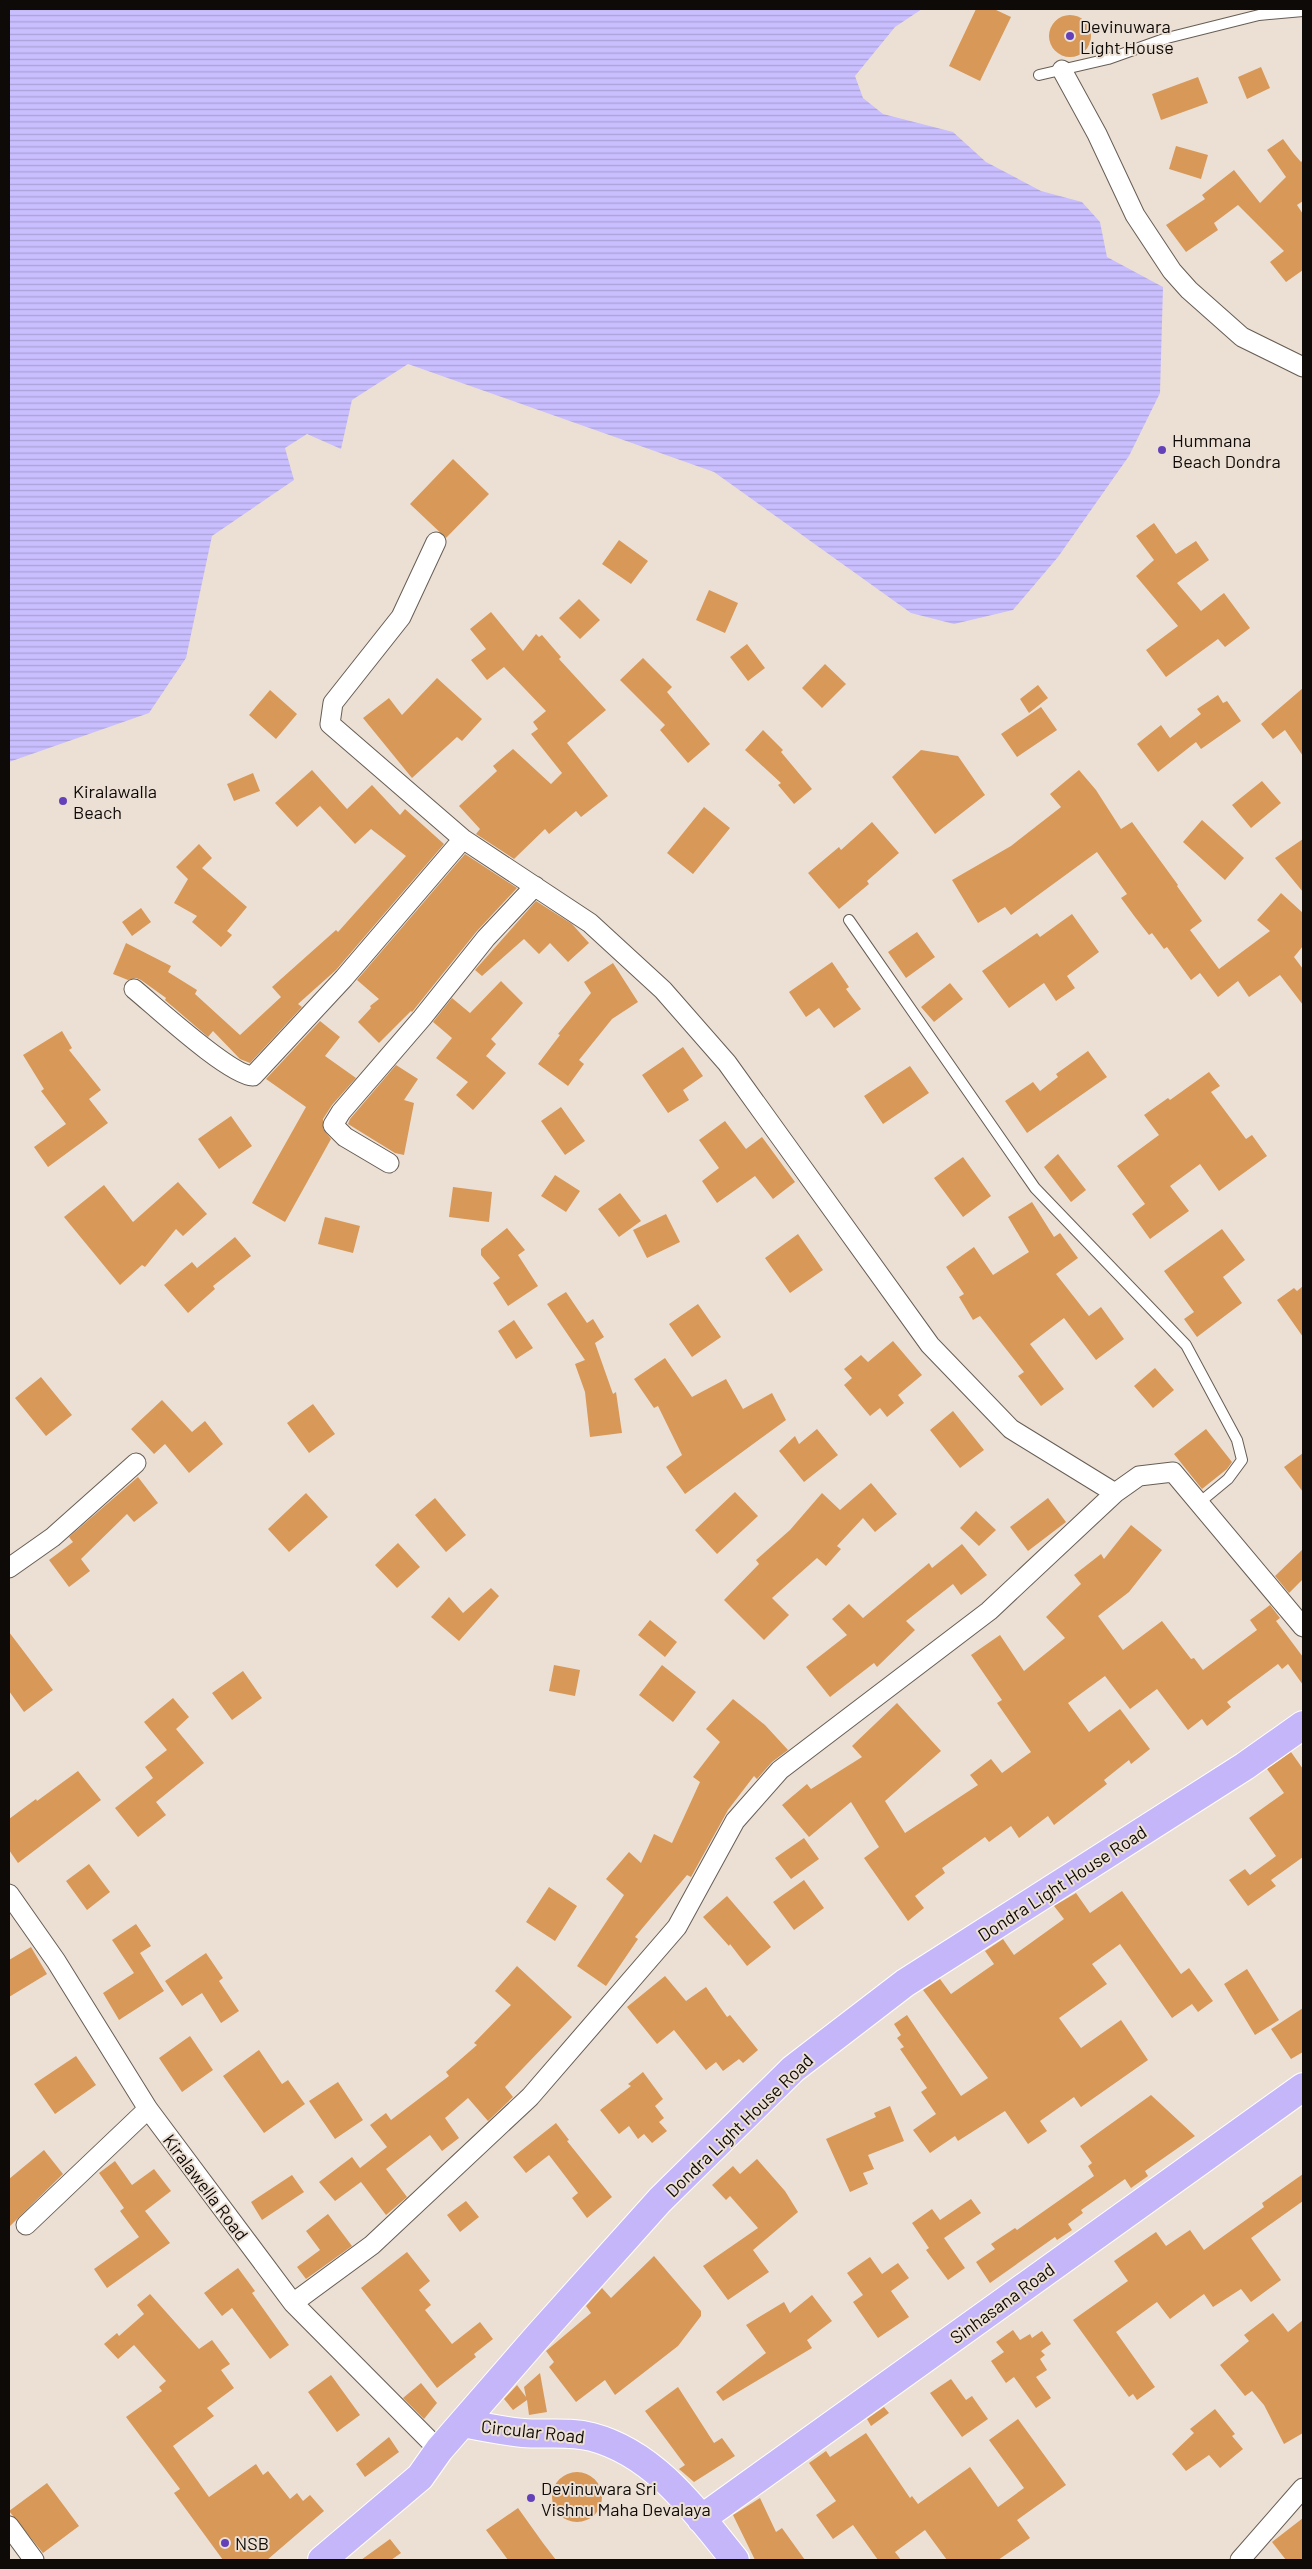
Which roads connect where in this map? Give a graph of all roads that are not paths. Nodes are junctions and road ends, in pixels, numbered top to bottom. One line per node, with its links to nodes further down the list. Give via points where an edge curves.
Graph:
1 (1303, 11): 2 (lane, via 1259,14)
2 (1062, 70): 3 (lane); 4 (street, via 1135,214 1172,271 1242,337)
3 (1039, 75)
4 (1303, 367)
5 (436, 542): 6 (street, via 401,617 333,703 330,724)
6 (463, 839): 7 (street); 9 (street, via 344,978 253,1076 245,1076 212,1053)
7 (535, 886): 10 (street, via 486,938 333,1125 345,1138); 12 (street, via 590,923 663,990 727,1063 930,1346 1011,1429)
8 (848, 920): 13 (lane, via 1035,1188 1186,1345 1237,1440 1242,1460 1228,1479)
9 (134, 989)
10 (389, 1163)
11 (136, 1463): 14 (street, via 53,1537)
12 (1115, 1493): 13 (street, via 1139,1476 1173,1472); 21 (street, via 989,1611 780,1770 735,1821 677,1927 530,2097 372,2245)
13 (1199, 1503): 15 (street)
14 (9, 1568)
15 (1303, 1627)
16 (1303, 1725): 22 (main road, Dondra Light House Road, via 1237,1771 905,1984 794,2069 660,2200)
17 (9, 1894): 19 (street, Kiralawella Road, via 56,1961)
18 (1303, 2087): 25 (main road, Sinhasana Road)
19 (148, 2109): 20 (street); 21 (street, Kiralawella Road)
20 (26, 2225)
21 (293, 2302): 23 (street, Kiralawella Road)
22 (463, 2423): 23 (main road, Dondra Light House Road); 25 (main road, Circular Road, via 524,2433 584,2436 611,2445 657,2473)
23 (439, 2450): 28 (main road, Dondra Light House Road, via 420,2477)
24 (1303, 2488): 30 (street)
25 (701, 2519): 29 (main road, Circular Road)
26 (9, 2526): 27 (street)
27 (34, 2560)
28 (322, 2560)
29 (735, 2560)
30 (1240, 2560)

